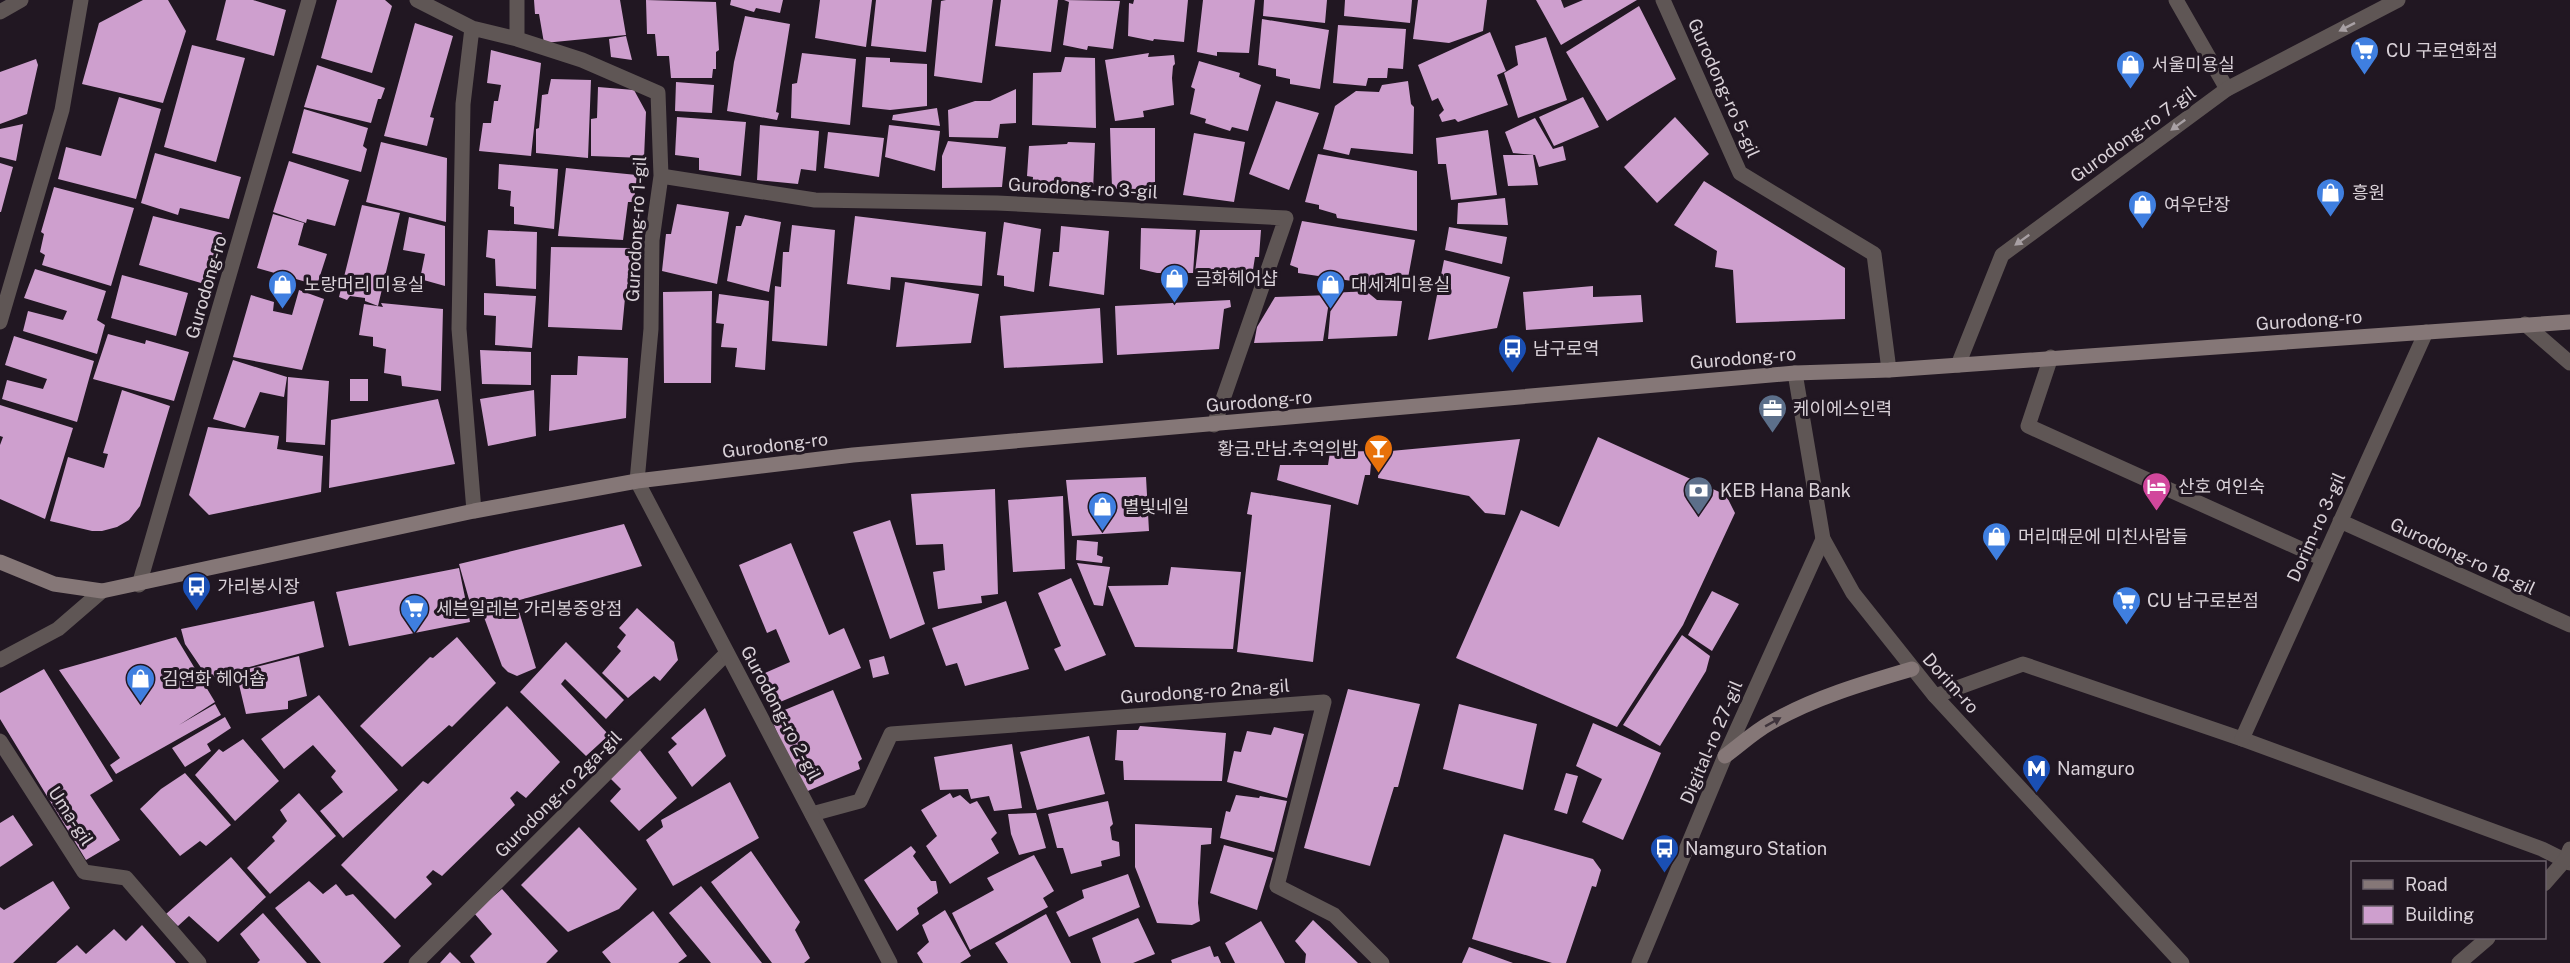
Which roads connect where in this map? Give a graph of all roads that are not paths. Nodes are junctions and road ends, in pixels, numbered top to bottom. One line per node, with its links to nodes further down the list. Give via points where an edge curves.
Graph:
1 (21, 0): 9 (street)
2 (81, 0): 14 (street, via 62,110)
3 (309, 0): 30 (street, Gurodong-ro)
4 (417, 0): 10 (street, Gurodong-ro 1-gil)
5 (518, 0): 11 (street)
6 (1663, 0): 21 (street, Gurodong-ro 5-gil, via 1740,173 1874,254)
7 (2176, 0): 12 (street)
8 (2398, 0): 12 (street, Gurodong-ro 7-gil, one-way to 12)
9 (0, 12)
10 (472, 28): 11 (street, Gurodong-ro 1-gil); 25 (street, via 463,104 459,329)
11 (517, 39): 13 (street, Gurodong-ro 1-gil, via 582,60 658,93)
12 (2227, 89): 20 (street, Gurodong-ro 7-gil, one-way to 20, via 2002,255)
13 (661, 176): 23 (street, Gurodong-ro 3-gil, via 814,200 997,203 1286,218); 24 (street, Gurodong-ro 1-gil, via 652,240 651,329)
14 (0, 322)
15 (2570, 322): 16 (main road, Gurodong-ro)
16 (2525, 324): 17 (main road, Gurodong-ro); 19 (street)
17 (2426, 332): 18 (main road, Gurodong-ro); 26 (street, Dorim-ro 3-gil)
18 (2051, 357): 20 (main road, Gurodong-ro); 28 (street, via 2028,426)
19 (2570, 363)
20 (1958, 366): 21 (main road, Gurodong-ro)
21 (1888, 370): 22 (main road, Gurodong-ro)
22 (1795, 373): 23 (main road, Gurodong-ro); 27 (street, Dorim-ro)
23 (1214, 425): 24 (main road, Gurodong-ro, via 853,455)
24 (636, 481): 25 (main road, Gurodong-ro); 33 (street, Gurodong-ro 2-gil)
25 (474, 512): 30 (main road, Gurodong-ro)
26 (2340, 521): 28 (street, Dorim-ro 3-gil); 32 (street, Gurodong-ro 18-gil)
27 (1823, 539): 35 (street, Dorim-ro, via 1853,593); 39 (street, Digital-ro 27-gil)
28 (2323, 559): 37 (street, Dorim-ro 3-gil)
29 (0, 562): 31 (main road, Gurodong-ro, via 54,584)
30 (139, 585): 31 (main road, Gurodong-ro)
31 (102, 591): 34 (street, via 58,629)
32 (2570, 625)
33 (727, 653): 40 (street, Gurodong-ro 2-gil); 45 (street, Gurodong-ro 2ga-gil)
34 (0, 660)
35 (1912, 669): 36 (street, Dorim-ro); 39 (main road, one-way to 35, via 1770,723 1810,704)
36 (1935, 696): 37 (street, via 2023,664); 49 (street, Dorim-ro)
37 (2242, 739): 41 (street)
38 (0, 741): 44 (street, Uma-gil, via 84,872 126,878)
39 (1725, 756): 48 (street, Digital-ro 27-gil)
40 (812, 814): 46 (street, Gurodong-ro 2-gil); 47 (street, Gurodong-ro 2na-gil, via 860,801 891,734 1324,702 1277,886 1334,915)
41 (2569, 857): 42 (street)
42 (2546, 882)
43 (2487, 939): 50 (street)
44 (199, 963)
45 (416, 963)
46 (890, 963)
47 (1382, 963)
48 (1639, 963)
49 (2182, 963)
50 (2459, 963)

